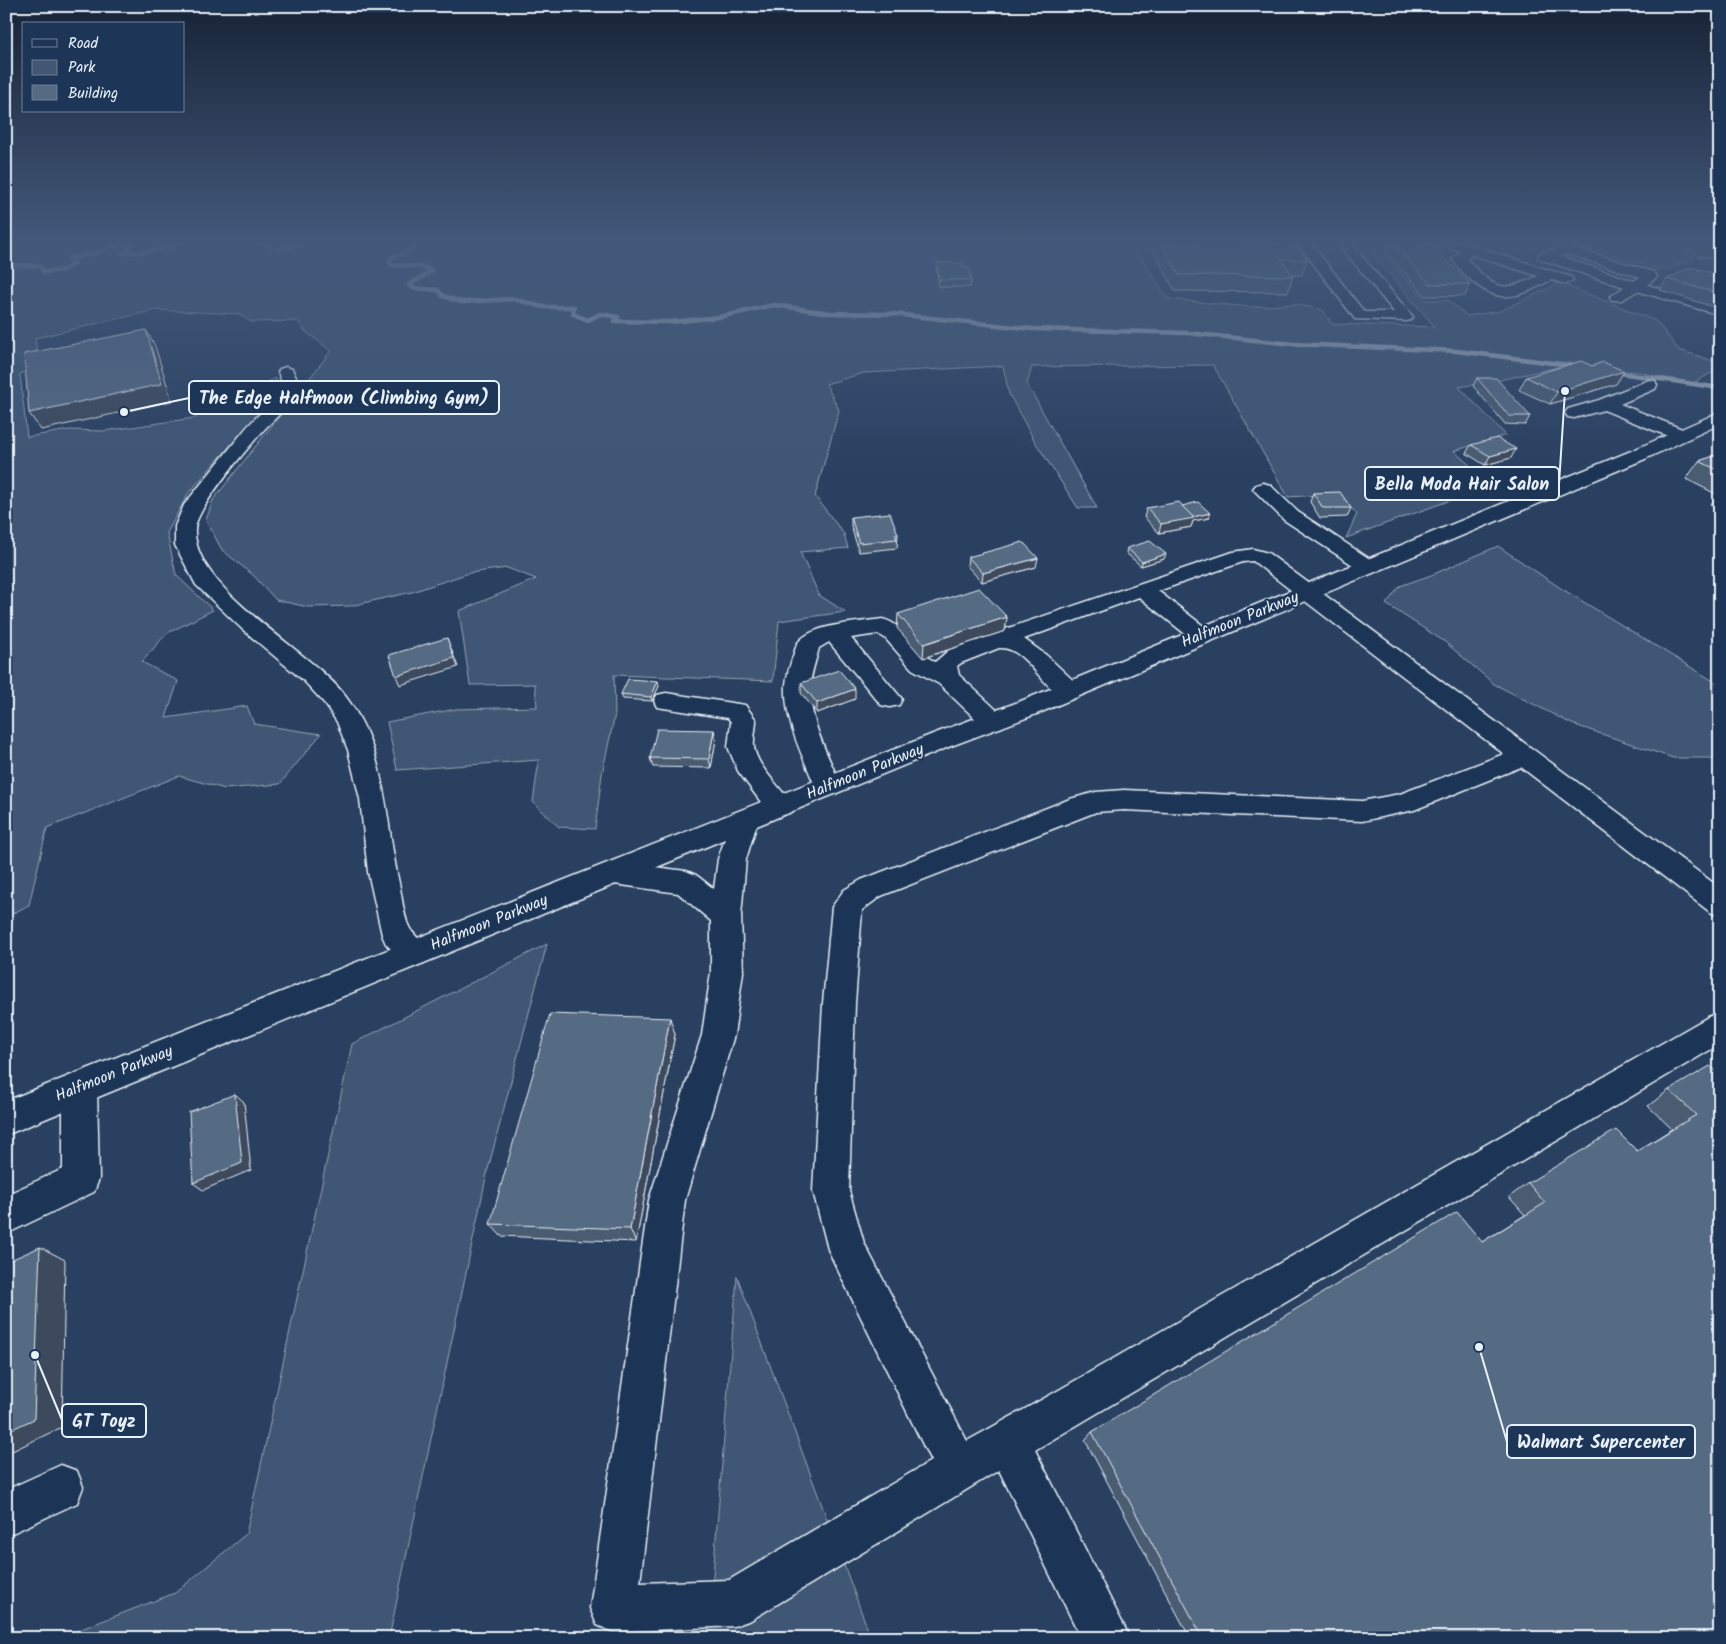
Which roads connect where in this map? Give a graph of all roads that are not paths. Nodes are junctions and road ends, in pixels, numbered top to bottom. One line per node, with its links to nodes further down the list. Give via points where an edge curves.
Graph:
1 (286, 372): 26 (main road, via 290,382 285,396 194,505 185,526 185,545 204,580 243,618 318,681 349,721 361,750 373,799 392,920 397,935)
2 (1649, 385): 3 (main road)
3 (1605, 404): 4 (main road); 6 (main road)
4 (1574, 413)
5 (1720, 417): 6 (main road, Halfmoon Parkway)
6 (1681, 435): 8 (main road, Halfmoon Parkway)
7 (1263, 489): 8 (main road, via 1291,516)
8 (1369, 567): 10 (main road, Halfmoon Parkway)
9 (1142, 589): 10 (main road, via 1247,555 1261,557); 12 (main road); 13 (main road)
10 (1307, 593): 12 (main road, Halfmoon Parkway); 19 (main road)
11 (835, 634): 14 (main road, via 882,626 893,633 920,664); 16 (main road); 20 (main road, via 809,644 798,686 800,708)
12 (1202, 636): 15 (main road, Halfmoon Parkway)
13 (1001, 640): 14 (main road, via 954,656 945,664); 15 (main road, via 1018,644)
14 (947, 678): 18 (main road)
15 (1070, 691): 18 (main road, Halfmoon Parkway)
16 (890, 699)
17 (666, 701): 21 (main road, via 736,711 744,720 741,747 747,764)
18 (993, 721): 20 (main road, Halfmoon Parkway)
19 (1524, 756): 24 (main road); 32 (main road, via 1404,803 1362,811 1124,800 1096,802 860,892 852,899 847,907 839,1003 831,1191 846,1249)
20 (828, 786): 21 (main road, Halfmoon Parkway)
21 (779, 806): 22 (main road, Halfmoon Parkway)
22 (744, 820): 23 (main road, Halfmoon Parkway); 25 (main road, via 732,858)
23 (614, 873): 25 (main road, via 686,883); 26 (main road, Halfmoon Parkway)
24 (1720, 904)
25 (726, 916): 32 (main road, via 727,972 718,1035 667,1200 614,1608 734,1602)
26 (415, 953): 28 (main road, Halfmoon Parkway)
27 (1720, 1027): 31 (main road)
28 (80, 1088): 29 (main road, Halfmoon Parkway); 30 (main road, via 81,1179)
29 (6, 1118)
30 (6, 1214)
31 (1008, 1441): 32 (main road); 35 (main road)
32 (958, 1469)
33 (61, 1487): 34 (main road)
34 (6, 1514)
35 (1106, 1638)

